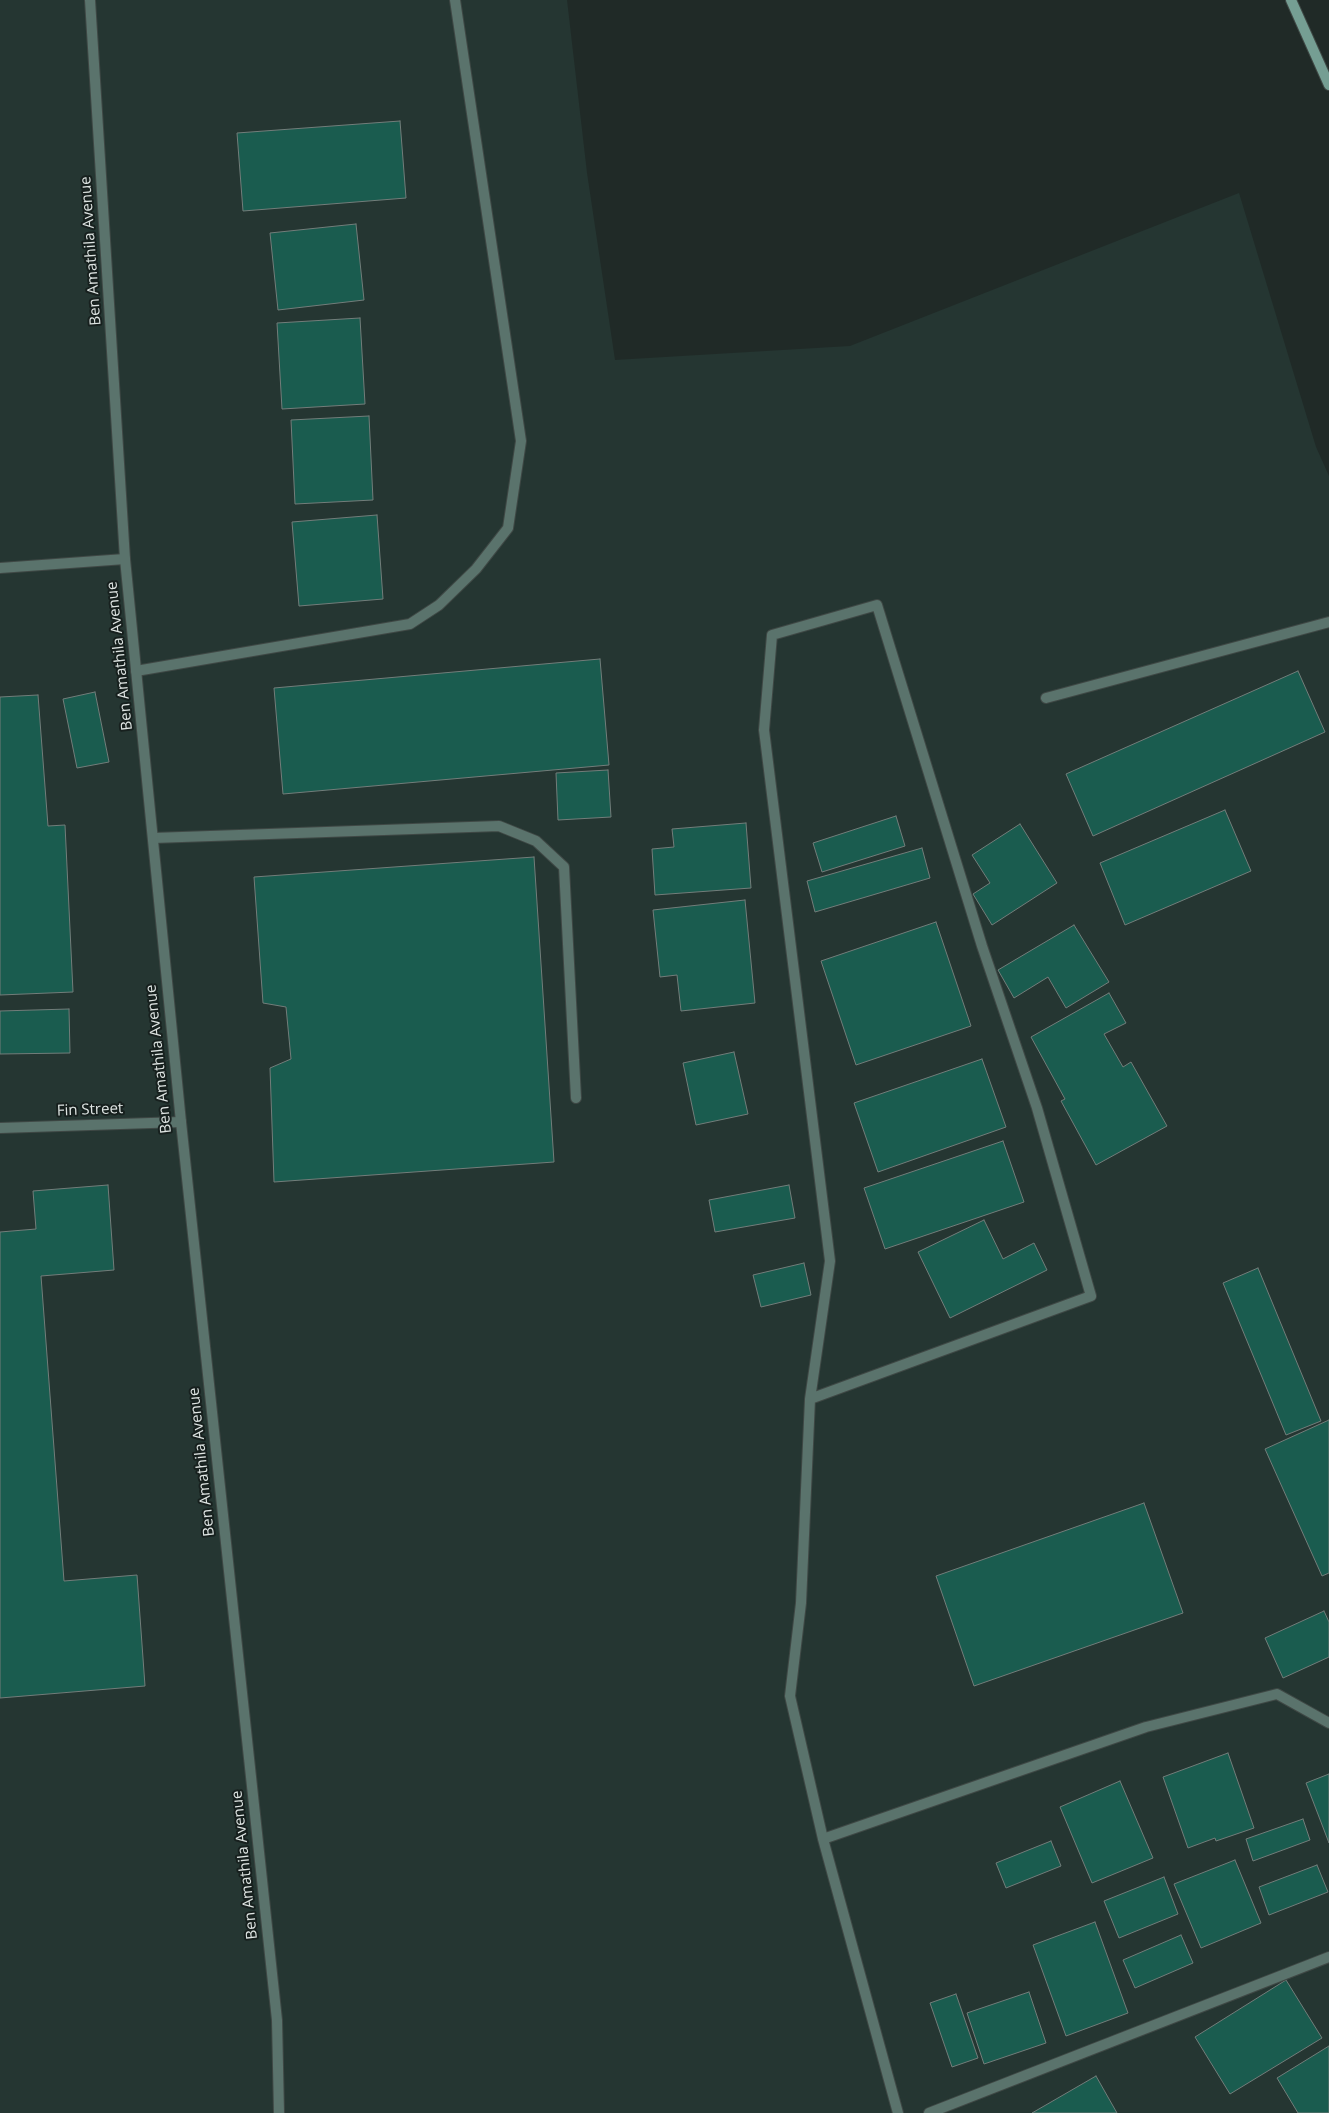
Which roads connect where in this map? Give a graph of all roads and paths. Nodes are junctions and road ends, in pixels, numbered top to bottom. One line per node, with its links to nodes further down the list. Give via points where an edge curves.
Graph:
1 (90, 0): 5 (street, Ben Amathila Avenue)
2 (455, 0): 8 (street, via 521,441 508,528 476,569 438,605 410,624)
3 (1291, 0): 4 (street)
4 (1329, 85)
5 (125, 559): 6 (street); 8 (street, Ben Amathila Avenue)
6 (0, 568)
7 (1329, 622): 9 (street)
8 (136, 671): 10 (street, Ben Amathila Avenue)
9 (1046, 698)
10 (153, 838): 11 (street, via 499,826 536,841 564,868); 12 (street, Ben Amathila Avenue)
11 (576, 1098)
12 (181, 1122): 13 (street, Fin Street); 18 (street, Ben Amathila Avenue, via 277,2020)
13 (0, 1128)
14 (810, 1399): 14 (street, via 830,1261 764,720 772,635 876,605 982,946 1038,1108 1091,1296); 16 (street, via 801,1603 790,1696)
15 (1329, 1723): 16 (street, via 1277,1694 1146,1727)
16 (823, 1839): 19 (street)
17 (1329, 1956): 20 (street)
18 (279, 2113)
19 (898, 2113)
20 (929, 2113)

